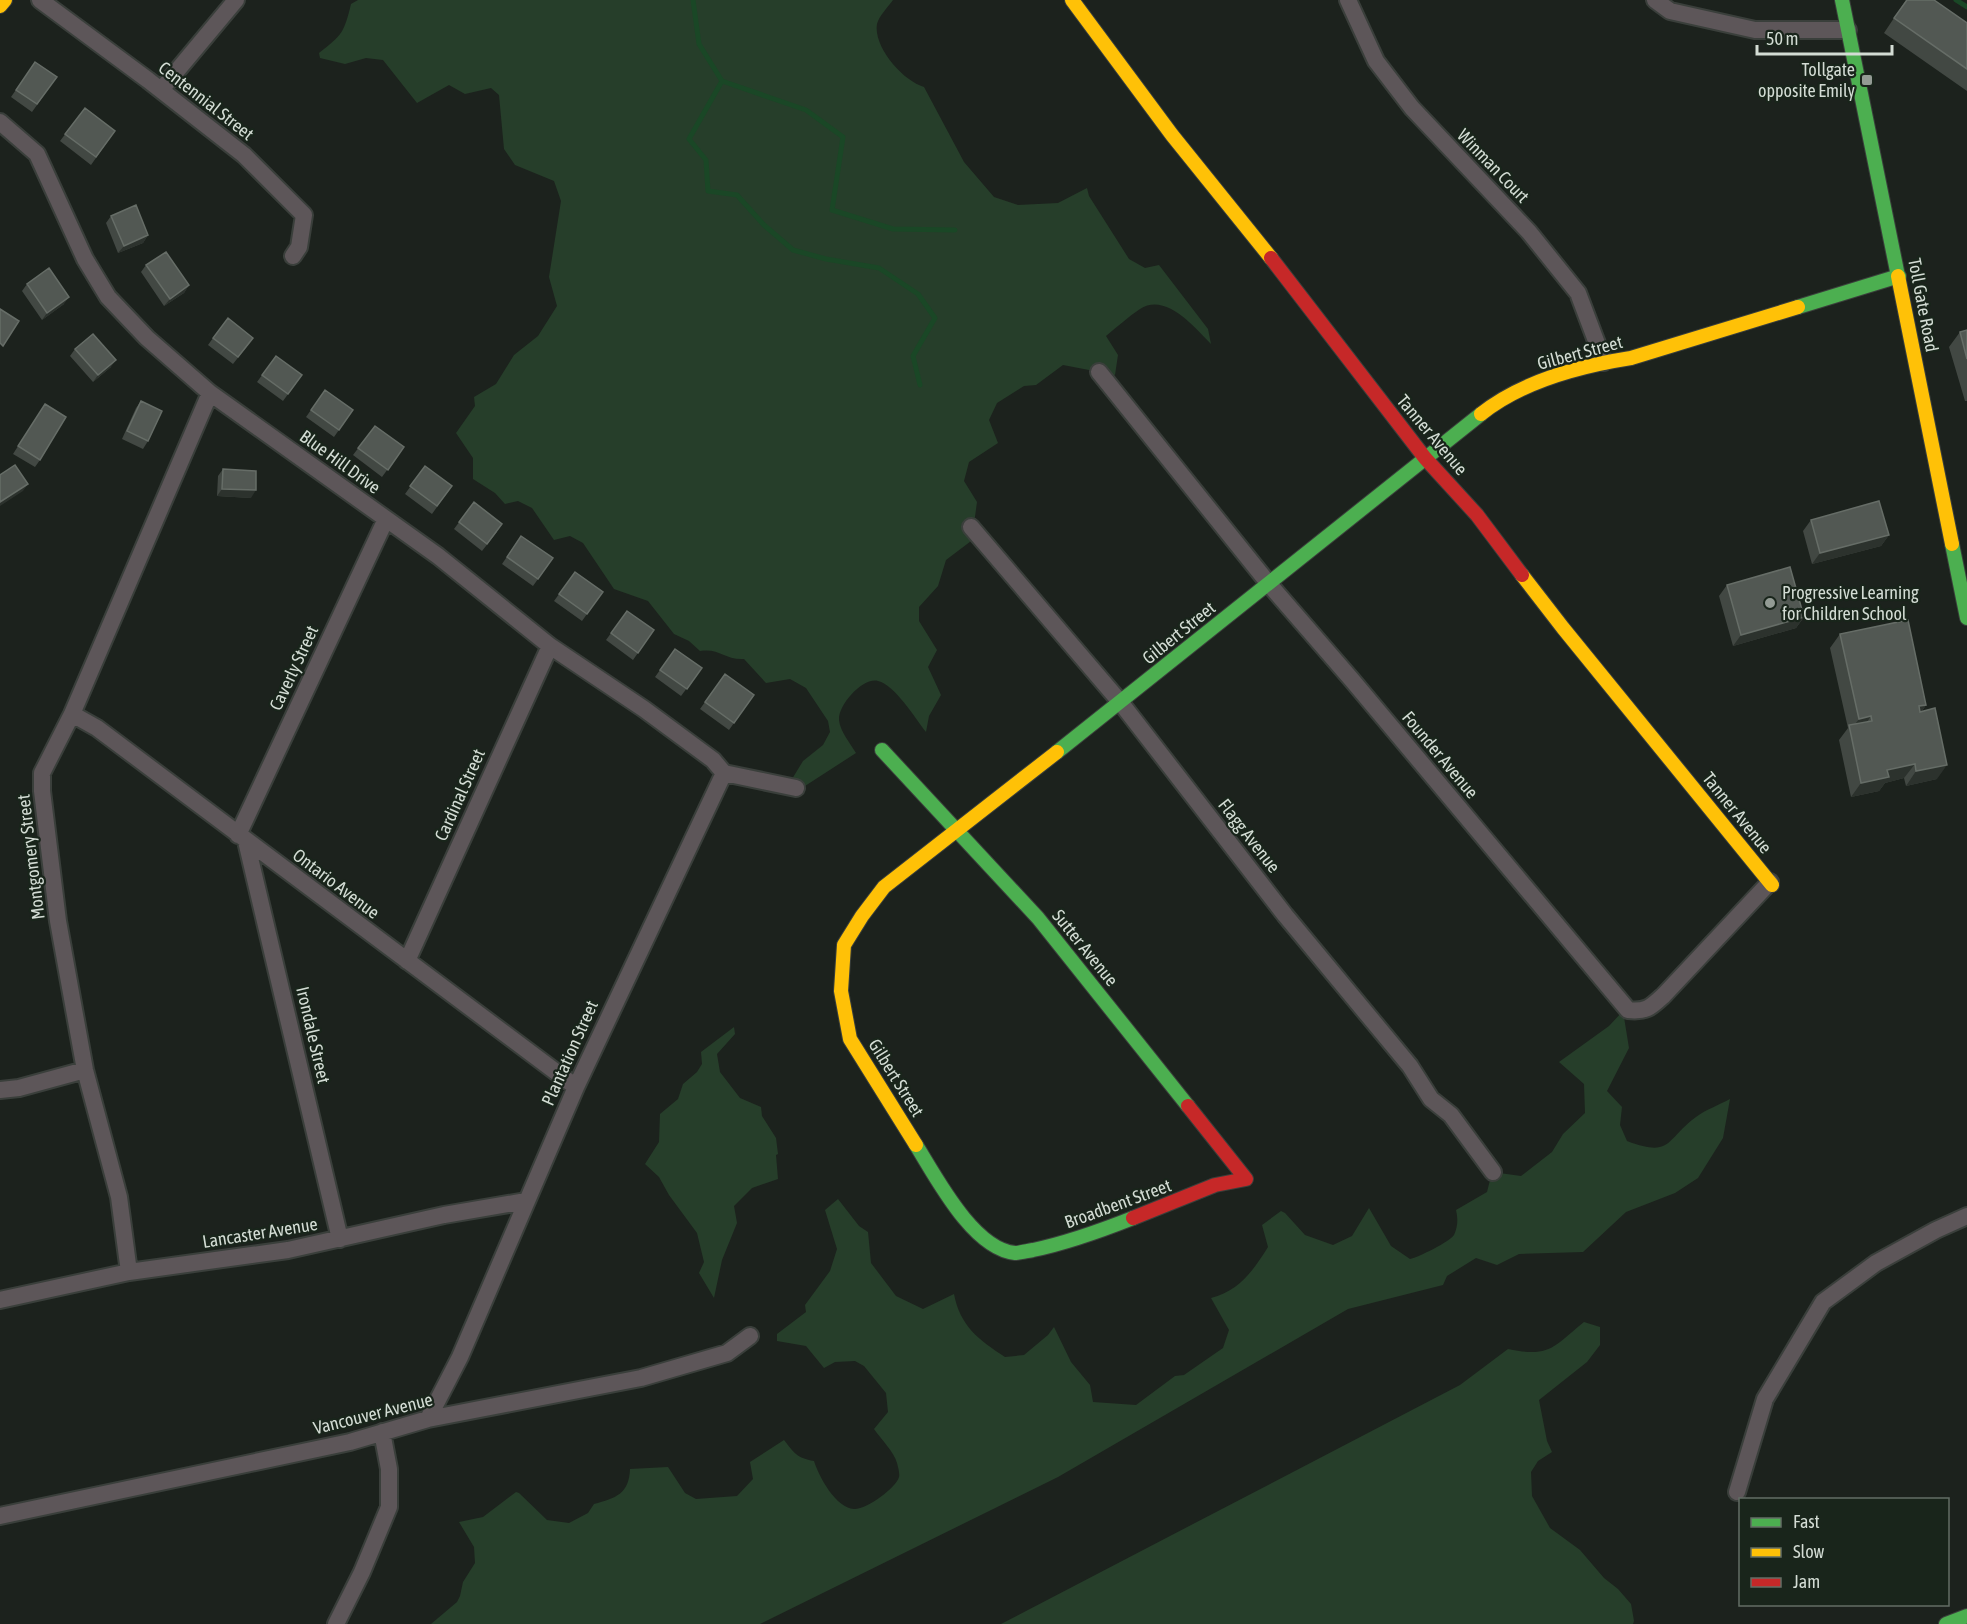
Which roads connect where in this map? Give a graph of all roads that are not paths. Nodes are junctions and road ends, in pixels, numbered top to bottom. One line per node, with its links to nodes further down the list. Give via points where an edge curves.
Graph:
1 (5, 0): 8 (main road)
2 (40, 0): 10 (street, Centennial Street)
3 (236, 0): 10 (street)
4 (1072, 0): 17 (main road, Tanner Avenue, via 1172,135)
5 (1348, 0): 14 (street, Winman Court, via 1376,61 1412,108 1529,232 1578,293)
6 (1655, 0): 9 (street, via 1670,11 1755,30)
7 (1842, 0): 9 (main road, Toll Gate Road)
8 (0, 6)
9 (1848, 30): 13 (main road, Toll Gate Road)
10 (161, 90): 12 (street, Centennial Street, via 244,155 304,215 299,247)
11 (0, 122): 16 (street, Blue Hill Drive, via 37,154 85,259 108,297 147,338)
12 (293, 256)
13 (1899, 276): 14 (main road, Gilbert Street, via 1631,358); 21 (main road, Toll Gate Road)
14 (1604, 362): 17 (main road, Gilbert Street, via 1537,382 1492,405)
15 (1099, 372): 20 (street, Founder Avenue)
16 (210, 393): 18 (street, Blue Hill Drive); 24 (street, Montgomery Street)
17 (1425, 458): 20 (main road, Gilbert Street); 30 (main road, Tanner Avenue, via 1477,514 1563,628)
18 (386, 519): 22 (street, Blue Hill Drive); 29 (street, Caverly Street)
19 (971, 527): 23 (street, Flagg Avenue)
20 (1269, 584): 23 (main road, Gilbert Street); 30 (street, Founder Avenue, via 1628,1010 1649,1008 1664,995)
21 (1967, 618)
22 (550, 646): 26 (street, Blue Hill Drive, via 644,709 713,760); 31 (street, Cardinal Street)
23 (1121, 703): 28 (main road, Gilbert Street); 35 (street, Flagg Avenue, via 1410,1066 1431,1099 1451,1115)
24 (72, 714): 29 (street, Ontario Avenue, via 97,728); 32 (street, Montgomery Street, via 42,772 42,791 58,921)
25 (882, 750): 28 (main road, Sutter Avenue)
26 (724, 773): 27 (street); 33 (street, Plantation Street)
27 (796, 788)
28 (958, 830): 36 (main road, Sutter Avenue, via 1038,918); 40 (main road, Gilbert Street, via 884,887 862,916 844,945 841,991 850,1039 949,1197 974,1231)
29 (242, 838): 31 (street, Ontario Avenue); 39 (street, Irondale Street)
30 (1771, 883)
31 (407, 962): 33 (street, Ontario Avenue)
32 (85, 1070): 34 (street, via 19,1089); 41 (street, Montgomery Street, via 118,1197)
33 (576, 1087): 37 (street, Plantation Street)
34 (0, 1090)
35 (1493, 1172)
36 (1246, 1179): 40 (main road, Broadbent Street, via 1215,1185 1052,1246 1016,1253)
37 (526, 1201): 39 (street, Lancaster Avenue); 44 (street, Plantation Street, via 460,1357)
38 (1967, 1216): 46 (street, via 1876,1263 1823,1302 1765,1399)
39 (340, 1239): 41 (street, Lancaster Avenue)
40 (1000, 1249)
41 (129, 1272): 42 (street, Lancaster Avenue)
42 (0, 1300)
43 (750, 1336): 44 (street, Vancouver Avenue, via 727,1353 641,1378)
44 (428, 1419): 45 (street, Vancouver Avenue)
45 (382, 1432): 47 (street, Vancouver Avenue); 49 (street, via 389,1506)
46 (1737, 1492)
47 (0, 1516)
48 (1967, 1616): 50 (main road)
49 (336, 1624)
50 (1946, 1624)

